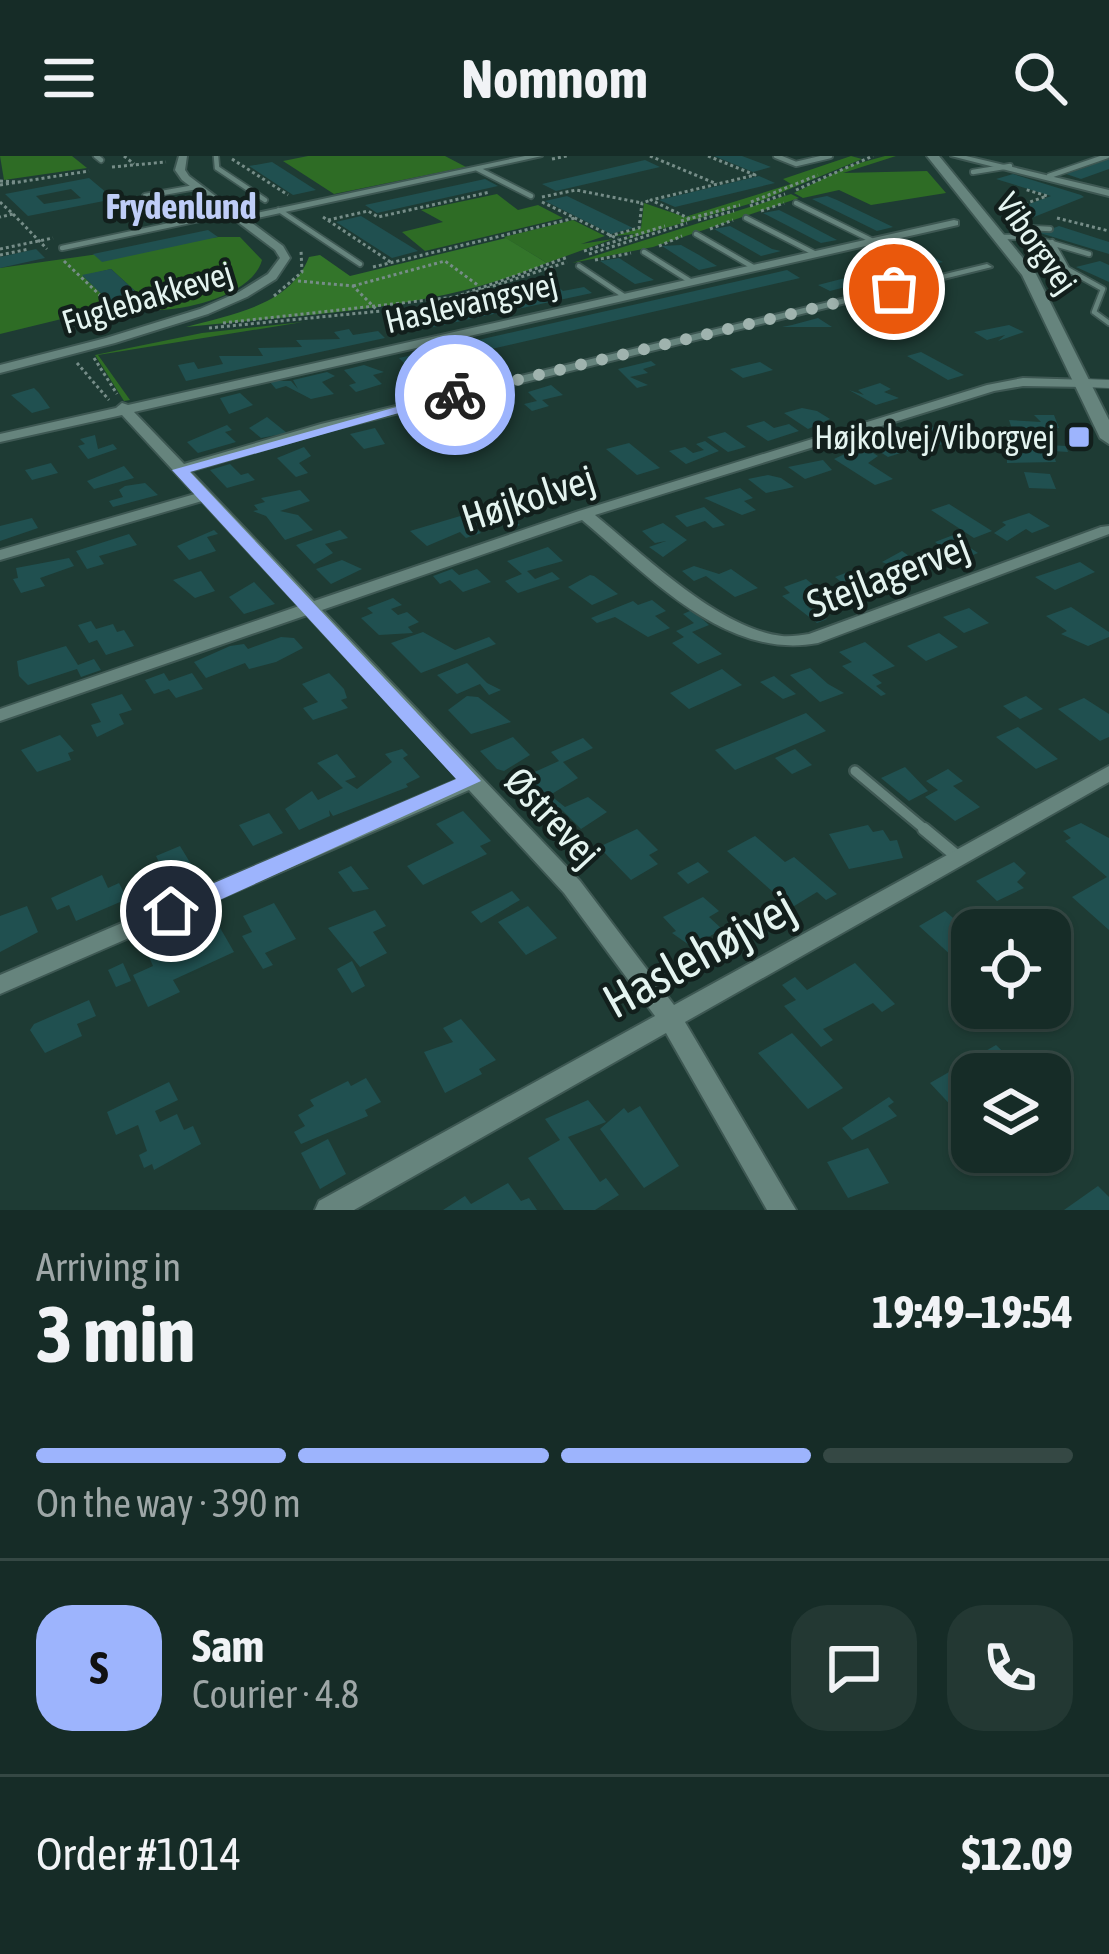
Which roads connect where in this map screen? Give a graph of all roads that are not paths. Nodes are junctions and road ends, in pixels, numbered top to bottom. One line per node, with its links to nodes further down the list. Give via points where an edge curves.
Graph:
1 (184, 156): 13 (street)
2 (216, 156): 16 (lane, via 217,168)
3 (538, 156): 10 (street)
4 (776, 156): 5 (lane, via 796,164)
5 (830, 156)
6 (933, 156): 25 (street, Viborgvej)
7 (955, 156): 9 (street)
8 (1107, 156): 12 (lane)
9 (1006, 161): 11 (lane); 12 (street)
10 (478, 169): 15 (lane); 18 (street)
11 (973, 172)
12 (1049, 176): 14 (street)
13 (189, 188): 19 (lane, via 145,196); 20 (street, Fuglebakkevej)
14 (1108, 192)
15 (534, 197)
16 (265, 200)
17 (796, 202): 27 (lane)
18 (279, 210): 20 (street); 34 (lane)
19 (162, 211)
20 (236, 215): 29 (lane); 40 (street, Fuglebakkevej, via 279,248 285,258 278,275 227,305)
21 (746, 218): 31 (lane)
22 (954, 223): 27 (street, Haslevangsvej)
23 (1050, 229): 26 (lane, via 1030,228)
24 (696, 234): 35 (lane)
25 (1003, 237): 26 (lane); 41 (street, Viborgvej)
26 (1031, 238): 28 (lane)
27 (871, 240): 31 (street, Haslevangsvej)
28 (1052, 242): 32 (lane); 39 (lane, via 1067,269 1103,289 1094,312)
29 (62, 248)
30 (644, 252): 37 (lane)
31 (814, 254): 35 (street, Haslevangsvej)
32 (1089, 254)
33 (579, 266): 38 (lane)
34 (361, 267)
35 (752, 267): 37 (street, Haslevangsvej)
36 (987, 267): 46 (street)
37 (690, 281): 38 (street, Haslevangsvej)
38 (624, 296): 43 (street, Haslevangsvej)
39 (1109, 323)
40 (0, 369)
41 (1085, 383): 42 (lane); 45 (street, Viborgvej); 48 (street, Højkolvej, via 992,388)
42 (1109, 384)
43 (119, 408): 44 (street, Haslevangsvej); 46 (street, Østrevej)
44 (0, 438)
45 (1109, 438)
46 (179, 470): 47 (street, Østrevej)
47 (203, 496): 50 (street); 51 (street, Østrevej)
48 (584, 514): 49 (street, Stejlagervej, via 732,627 782,644); 51 (street, Højkolvej)
49 (1106, 530)
50 (0, 555)
51 (309, 608): 52 (street, Højkolvej); 55 (street, Østrevej)
52 (0, 715)
53 (855, 771): 56 (lane)
54 (1109, 773): 56 (street, Haslehøjvej)
55 (471, 781): 57 (street); 58 (street, Østrevej, via 572,886)
56 (959, 858): 58 (street, Haslehøjvej)
57 (0, 986)
58 (669, 1017): 59 (street, Haslehøjvej); 60 (street, Østrevej)
59 (329, 1210)
60 (782, 1210)

